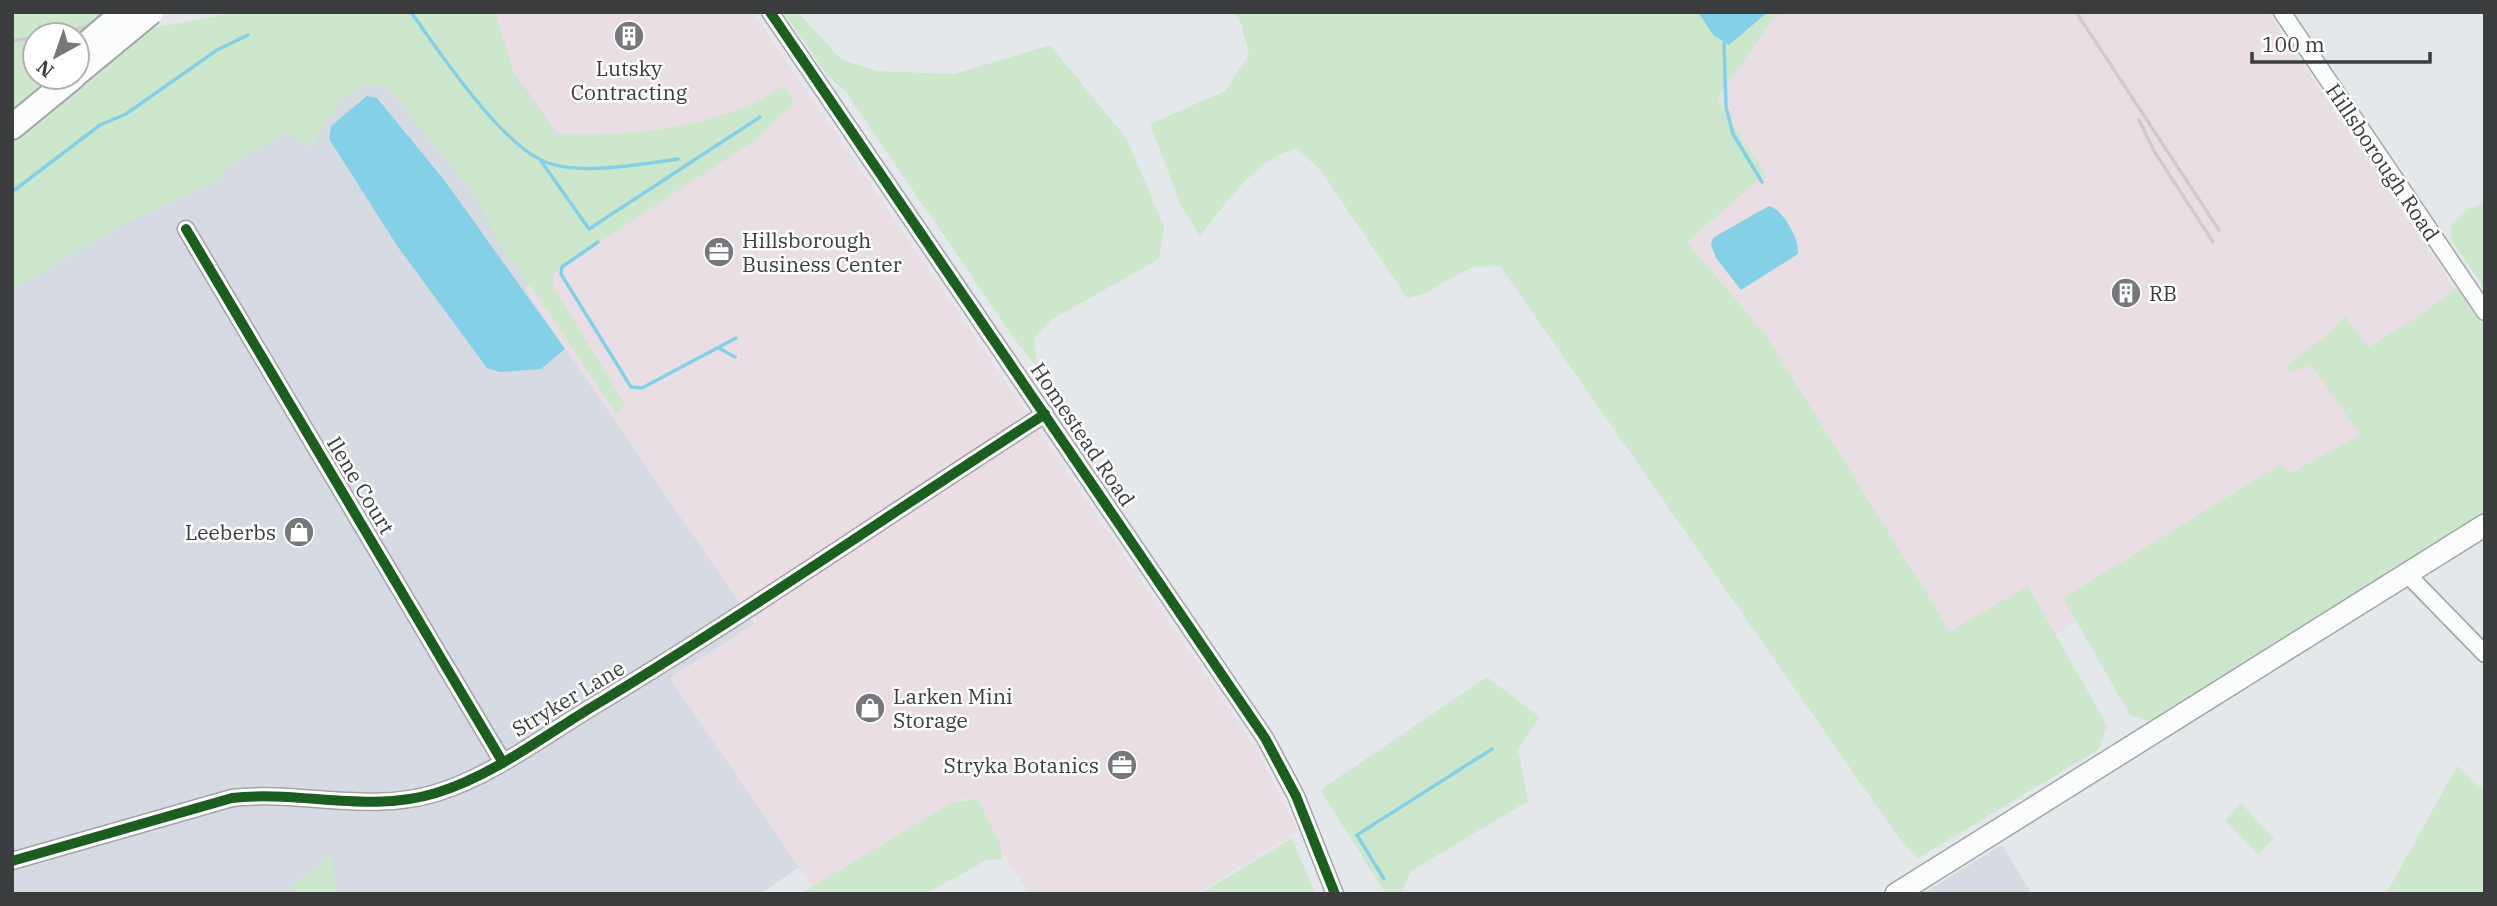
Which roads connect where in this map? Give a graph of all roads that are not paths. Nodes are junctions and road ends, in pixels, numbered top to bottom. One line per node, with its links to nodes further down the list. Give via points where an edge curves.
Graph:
1 (124, 12): 5 (highway, bridge)
2 (151, 12): 6 (highway, bridge)
3 (770, 12): 13 (street, Homestead Road)
4 (2282, 12): 12 (street, Hillsborough Road)
5 (91, 40)
6 (91, 56)
7 (38, 91): 9 (highway)
8 (48, 91): 10 (highway)
9 (12, 106)
10 (12, 127)
11 (186, 229): 17 (street, Ilene Court)
12 (2485, 312)
13 (1045, 414): 17 (street, Stryker Lane, via 660,665); 19 (street, Homestead Road, via 1265,738 1305,814)
14 (2485, 525): 15 (main road)
15 (2407, 574): 16 (street); 20 (main road)
16 (2485, 654)
17 (502, 761): 18 (street, Stryker Lane, via 459,785 412,799 362,803 232,798)
18 (12, 861)
19 (1335, 894)
20 (1896, 894)

